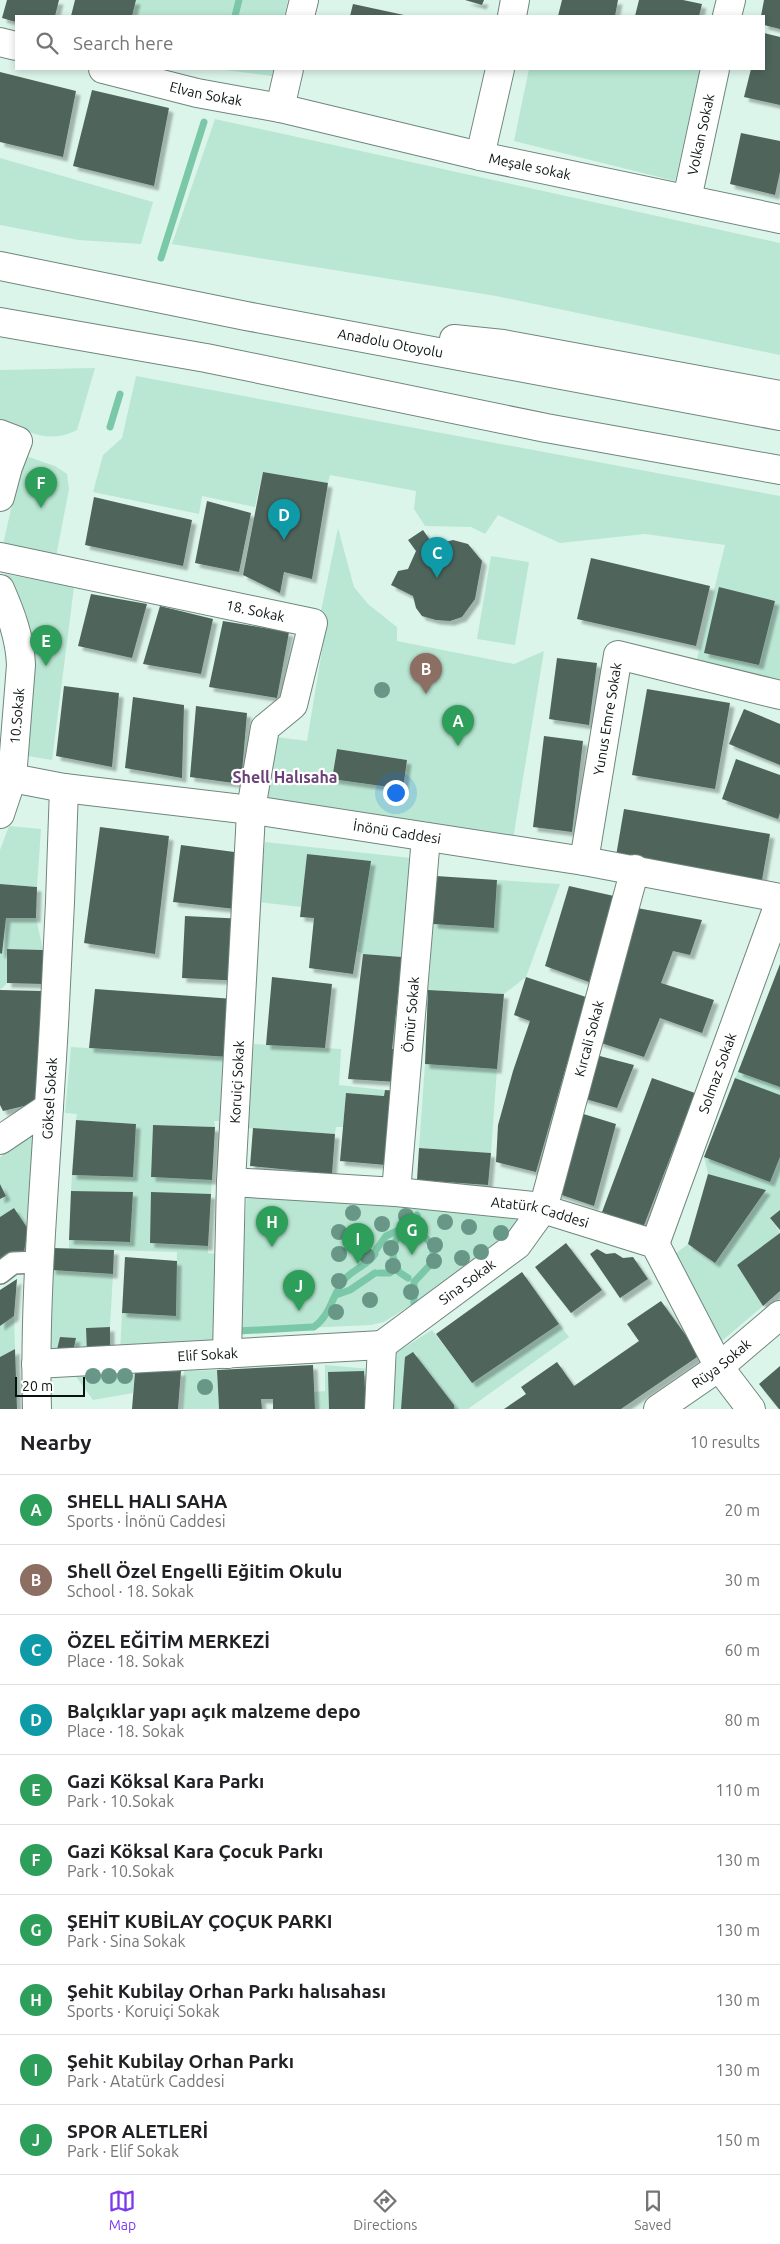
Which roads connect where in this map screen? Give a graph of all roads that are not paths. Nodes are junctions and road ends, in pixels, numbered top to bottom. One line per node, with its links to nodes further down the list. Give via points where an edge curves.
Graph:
1 (304, 0): 4 (main road)
2 (515, 0): 5 (main road)
3 (731, 0): 6 (main road)
4 (300, 15)
5 (512, 15)
6 (727, 15)
7 (0, 42): 8 (main road)
8 (15, 46)
9 (107, 70): 13 (main road, Elvan Sokak, via 197,93)
10 (289, 70): 13 (main road)
11 (500, 70): 14 (main road)
12 (714, 70): 15 (main road, Volkan Sokak)
13 (280, 108): 14 (main road, Meşale sokak)
14 (480, 156): 15 (main road, Meşale sokak)
15 (687, 199): 16 (main road, Meşale sokak)
16 (780, 219)
17 (0, 266): 18 (main road, Anadolu Otoyolu)
18 (246, 316): 20 (main road, via 503,344); 21 (main road, Anadolu Otoyolu)
19 (0, 322): 23 (main road, via 206,358 546,428)
20 (780, 395)
21 (780, 416)
22 (9, 438): 24 (main road, via 8,467)
23 (780, 470)
24 (0, 497)
25 (0, 557): 30 (main road, 18. Sokak, via 313,623 293,705 265,728)
26 (0, 589): 28 (main road, 10.Sokak, via 14,625 21,665)
27 (780, 696): 33 (main road, Yunus Emre Sokak, via 618,655)
28 (6, 767): 29 (main road, İnönü Caddesi); 31 (main road, 10.Sokak)
29 (64, 788): 30 (main road, İnönü Caddesi); 36 (main road, Göksel Sokak)
30 (251, 809): 32 (main road, İnönü Caddesi); 38 (main road, Koruiçi Sokak)
31 (0, 814)
32 (426, 837): 33 (main road, İnönü Caddesi); 39 (main road, Ömür Sokak)
33 (584, 860): 34 (main road, İnönü Caddesi)
34 (635, 869): 35 (main road, İnönü Caddesi); 40 (main road, Kırcali Sokak)
35 (780, 900): 41 (main road, Solmaz Sokak)
36 (49, 1107): 37 (main road); 42 (main road, Göksel Sokak)
37 (0, 1140)
38 (231, 1182): 39 (main road, Atatürk Caddesi); 46 (main road, Koruiçi Sokak)
39 (396, 1192): 40 (main road, Atatürk Caddesi)
40 (543, 1209): 41 (main road, Atatürk Caddesi); 45 (main road, Sina Sokak, via 518,1245)
41 (655, 1244): 48 (main road)
42 (38, 1262): 43 (street, via 13,1264); 47 (main road, Göksel Sokak)
43 (0, 1273)
44 (780, 1315): 48 (main road, Rüya Sokak)
45 (382, 1345): 46 (main road, Elif Sokak); 50 (main road)
46 (227, 1354): 47 (main road, Elif Sokak)
47 (36, 1364): 49 (main road, Göksel Sokak)
48 (719, 1367): 51 (main road, Rüya Sokak); 52 (main road)
49 (37, 1409)
50 (379, 1409)
51 (658, 1409)
52 (751, 1409)

